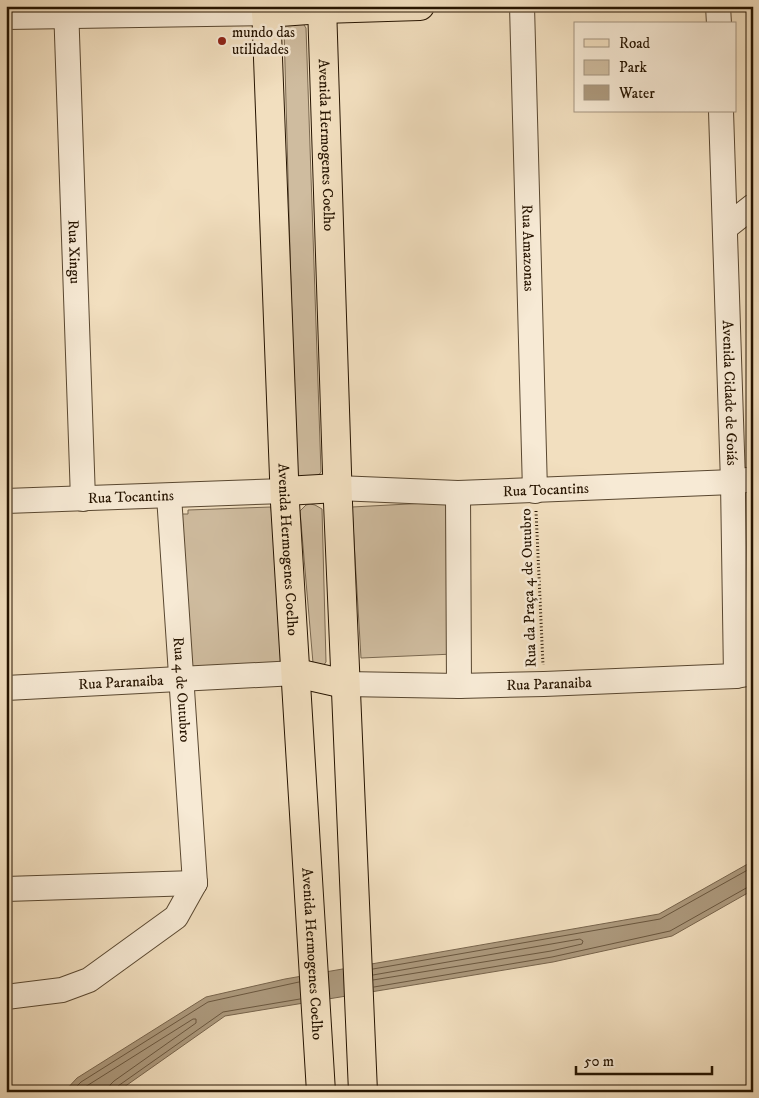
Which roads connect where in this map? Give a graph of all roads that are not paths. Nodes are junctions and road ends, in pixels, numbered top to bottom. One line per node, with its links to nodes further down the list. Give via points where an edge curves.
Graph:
1 (420, 6): 4 (main road)
2 (522, 6): 14 (street, Rua Amazonas)
3 (718, 6): 8 (street)
4 (322, 8): 5 (main road); 13 (main road, Avenida Hermogenes Coelho)
5 (266, 10): 6 (street); 15 (main road, Avenida Hermogenes Coelho)
6 (67, 11): 7 (street); 18 (street, Rua Xingu)
7 (6, 17)
8 (718, 22)
9 (721, 112): 11 (street, Avenida Cidade de Goiás)
10 (753, 206): 11 (street)
11 (725, 228): 12 (street, Avenida Cidade de Goiás)
12 (743, 481): 14 (street, Rua Tocantins); 21 (street, Avenida Cidade de Goiás)
13 (337, 488): 15 (main road); 16 (street, Rua Tocantins); 23 (main road, Avenida Hermogenes Coelho)
14 (535, 490): 16 (street, Rua Tocantins)
15 (285, 491): 17 (street, Rua Tocantins); 20 (main road, Avenida Hermogenes Coelho)
16 (458, 493): 24 (street)
17 (168, 496): 18 (street, Rua Tocantins); 22 (street, Rua 4 de Outubro)
18 (83, 499): 19 (street, Rua Tocantins)
19 (6, 501)
20 (296, 673): 22 (street, Rua Paranaiba); 23 (main road); 29 (main road, Avenida Hermogenes Coelho)
21 (744, 674): 24 (street, Rua Paranaiba)
22 (182, 679): 25 (street, Rua Paranaiba); 26 (street, Rua 4 de Outubro)
23 (345, 684): 24 (street, Rua Paranaiba); 30 (main road, Avenida Hermogenes Coelho)
24 (459, 686)
25 (6, 688)
26 (195, 883): 27 (street); 28 (street, via 176,917 89,980 62,990)
27 (6, 889)
28 (6, 997)
29 (321, 1092)
30 (363, 1092)

